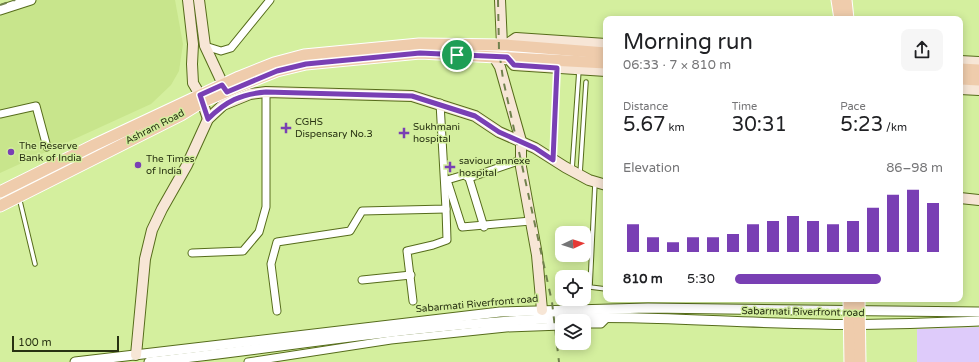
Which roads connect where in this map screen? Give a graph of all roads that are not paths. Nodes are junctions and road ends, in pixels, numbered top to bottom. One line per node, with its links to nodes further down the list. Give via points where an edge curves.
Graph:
1 (31, 0): 8 (street)
2 (188, 0): 32 (main road, via 194,83)
3 (199, 0): 13 (main road)
4 (270, 0): 13 (street, via 231,48 221,51)
5 (500, 0): 12 (main road)
6 (837, 0): 9 (main road)
7 (846, 0): 10 (main road)
8 (0, 10)
9 (840, 16)
10 (848, 16)
11 (603, 44): 12 (main road, via 516,38)
12 (504, 45): 14 (main road, Ashram Road); 30 (main road, Ashram Road, via 419,44 304,55 274,63)
13 (205, 46): 30 (main road)
14 (603, 53)
15 (494, 57): 16 (main road, Ashram Road); 30 (main road, Ashram Road, via 420,53 306,64 277,71); 36 (main road, via 500,67)
16 (507, 57): 19 (main road, Ashram Road); 20 (main road, via 514,65)
17 (963, 61): 18 (main road)
18 (979, 62)
19 (603, 63)
20 (557, 68): 21 (main road); 39 (lane)
21 (579, 69): 24 (main road); 40 (lane)
22 (963, 69): 23 (main road)
23 (979, 70)
24 (603, 71)
25 (963, 79): 26 (main road)
26 (979, 80)
27 (586, 82): 40 (lane)
28 (963, 89): 29 (main road)
29 (979, 90)
30 (226, 92): 31 (main road); 32 (main road, Ashram Road); 35 (main road, via 222,105)
31 (266, 92): 33 (main road, via 412,96); 52 (street, via 266,207 259,232 243,251)
32 (201, 99): 35 (main road); 44 (main road, Ashram Road); 45 (main road, Ashram Road, via 181,115)
33 (440, 103): 36 (main road, via 475,116 499,132); 49 (street)
34 (0, 114): 37 (street, via 36,106)
35 (208, 119): 67 (main road, via 152,230 145,259)
36 (521, 141): 38 (main road); 39 (main road)
37 (47, 147)
38 (521, 160): 41 (street); 50 (main road)
39 (553, 160): 40 (main road)
40 (576, 173): 42 (main road)
41 (469, 178): 51 (street); 51 (street, via 464,175 448,180 462,227)
42 (595, 182): 43 (main road); 56 (lane, via 590,287)
43 (603, 184)
44 (0, 192)
45 (19, 196): 48 (main road, Ashram Road); 53 (lane)
46 (963, 198): 47 (main road)
47 (979, 200)
48 (0, 206)
49 (446, 209): 54 (street, via 447,240 407,251); 61 (street, via 362,211 350,231 277,242 271,264)
50 (531, 221): 51 (street); 60 (main road)
51 (484, 226)
52 (192, 253)
53 (35, 264)
54 (411, 276): 55 (street); 57 (street)
55 (362, 280)
56 (603, 288)
57 (413, 301)
58 (849, 302): 72 (main road, bridge)
59 (859, 302): 73 (main road, bridge)
60 (542, 310): 62 (street, Sabarmati Riverfront road, via 758,308); 67 (street, Sabarmati Riverfront road, via 432,319)
61 (276, 312)
62 (979, 312)
63 (608, 317): 64 (street, Sabarmati Riverfront road, via 821,324); 65 (street, via 601,324); 68 (street, Sabarmati Riverfront road, via 545,318 461,325)
64 (979, 321)
65 (591, 324)
66 (555, 326): 71 (street, via 506,328 391,340)
67 (136, 359): 69 (street, Sabarmati Riverfront road)
68 (191, 360): 70 (street, Sabarmati Riverfront road)
69 (75, 362)
70 (149, 362)
71 (248, 362)
72 (850, 362)
73 (860, 362)

